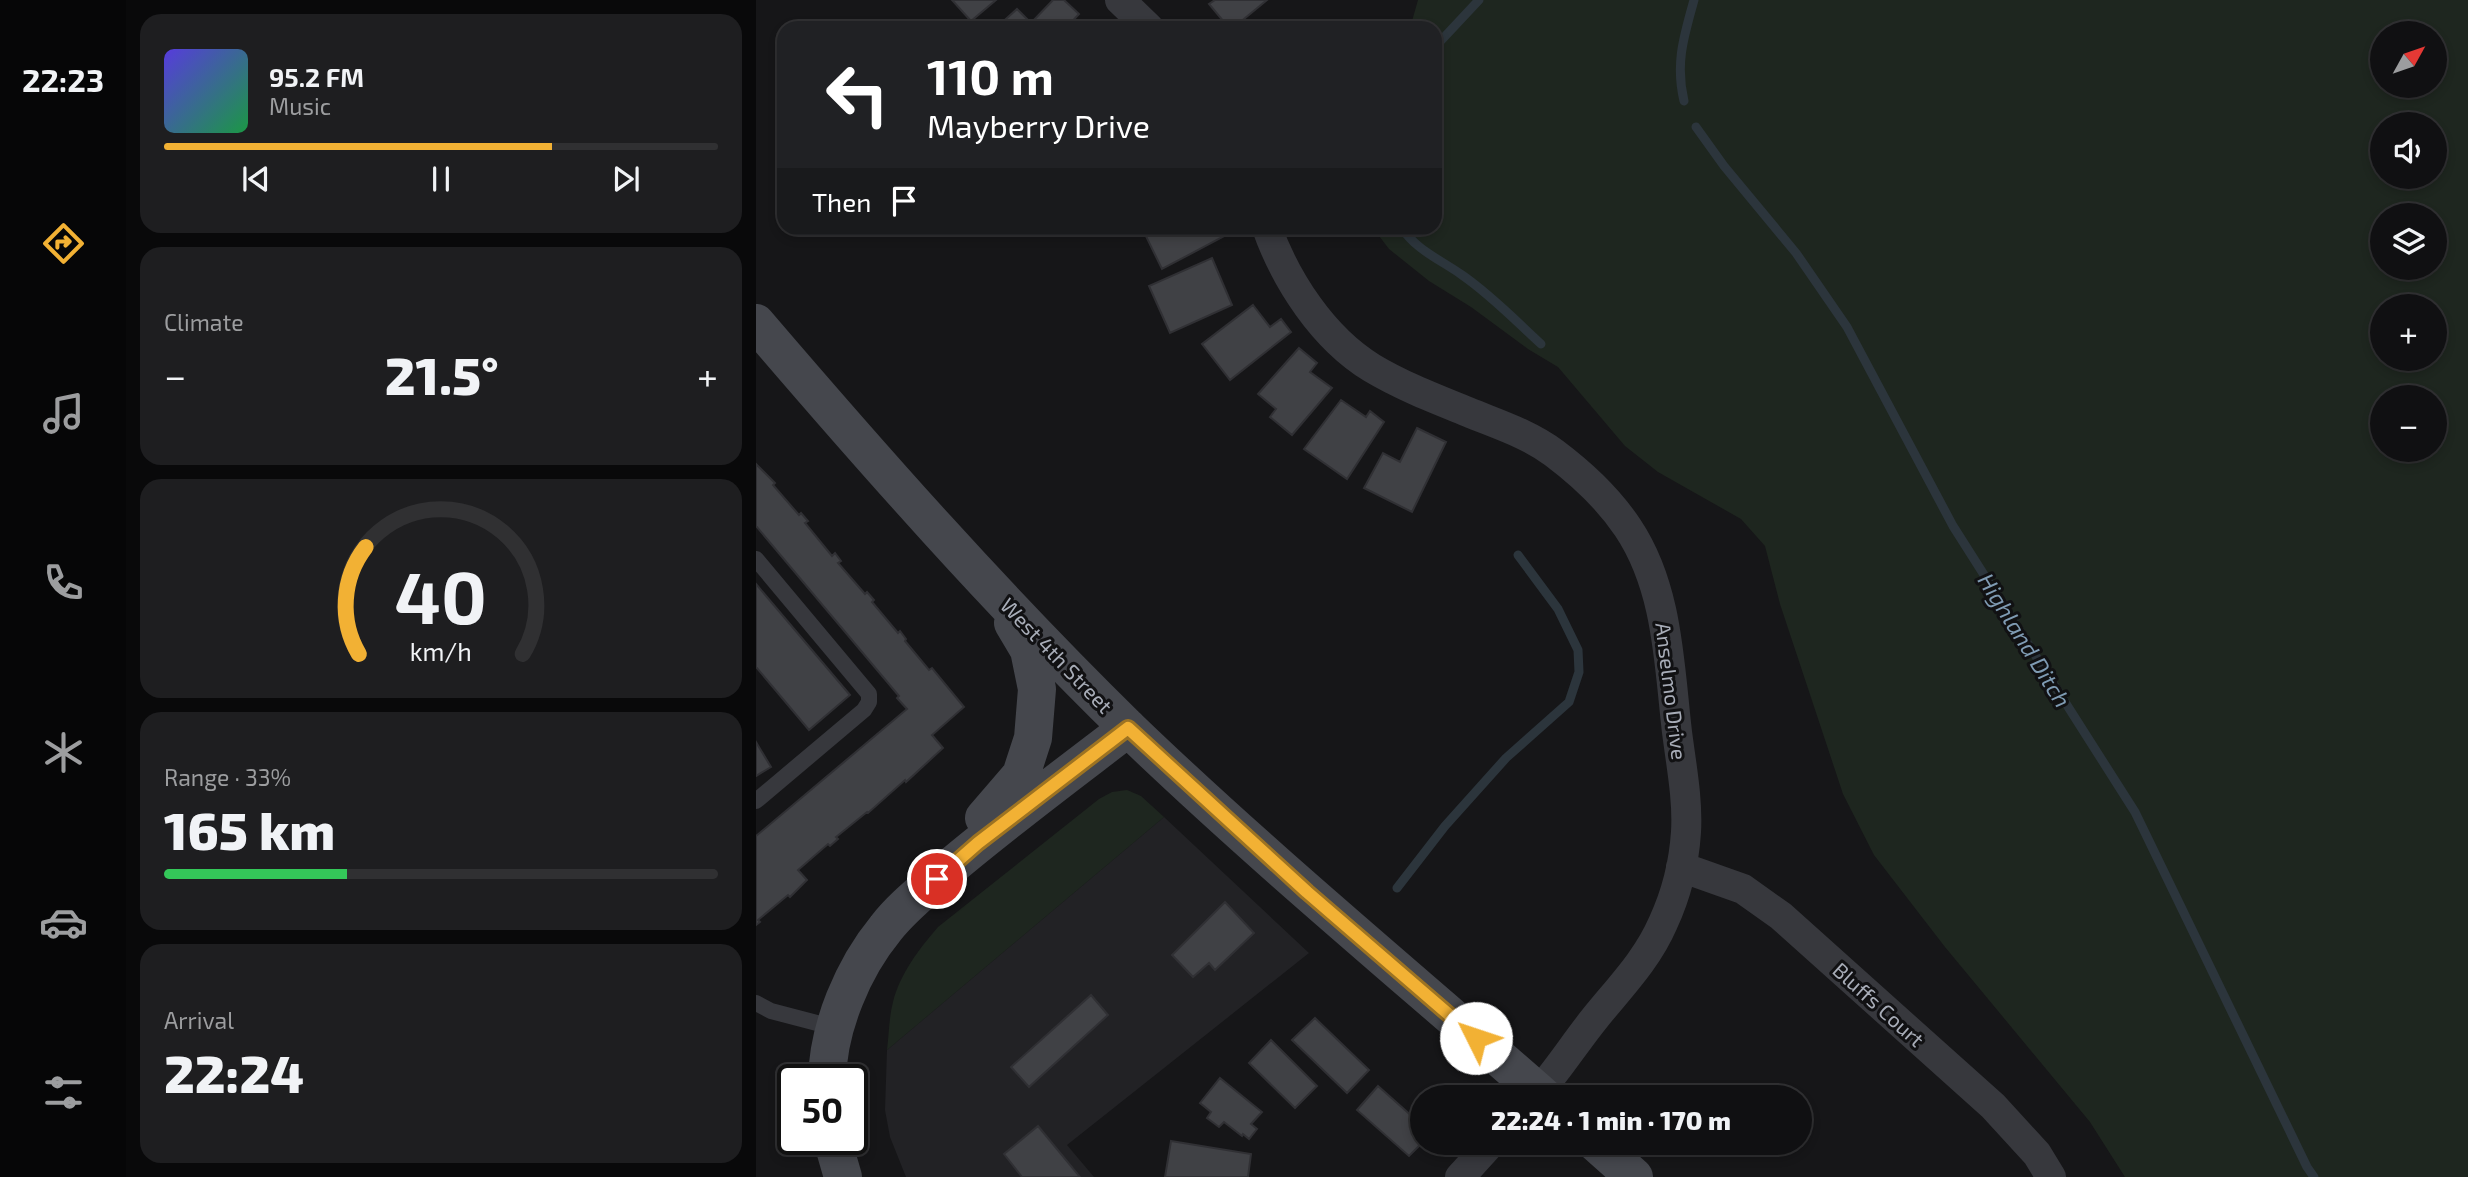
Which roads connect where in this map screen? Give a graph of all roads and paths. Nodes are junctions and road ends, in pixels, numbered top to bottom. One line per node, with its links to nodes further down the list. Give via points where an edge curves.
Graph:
1 (1120, 0): 2 (street)
2 (1142, 21)
3 (1270, 235): 9 (street, Anselmo Drive, via 1293,284 1317,318 1369,366 1551,450 1604,497 1629,529 1660,603 1669,644 1685,796)
4 (756, 323): 6 (main road, West 4th Street)
5 (756, 559): 8 (lane, via 869,694 869,702)
6 (990, 585): 7 (main road, West 4th Street); 10 (main road, via 1029,650 1037,689 1033,738 1021,775)
7 (1128, 728): 10 (main road); 14 (main road, West 4th Street)
8 (756, 801)
9 (1681, 867): 15 (street, Anselmo Drive, via 1663,924 1646,957); 22 (street, Bluffs Court, via 1743,889 1781,916 1993,1106)
10 (917, 896): 12 (main road, via 886,927 867,955)
11 (756, 1003): 12 (lane)
12 (836, 1028): 13 (main road)
13 (828, 1064)
14 (1526, 1085)
15 (1547, 1085)
16 (837, 1155): 19 (main road)
17 (1481, 1155): 20 (street)
18 (1609, 1155): 21 (main road)
19 (843, 1177)
20 (1460, 1177)
21 (1634, 1177)
22 (2051, 1177)

